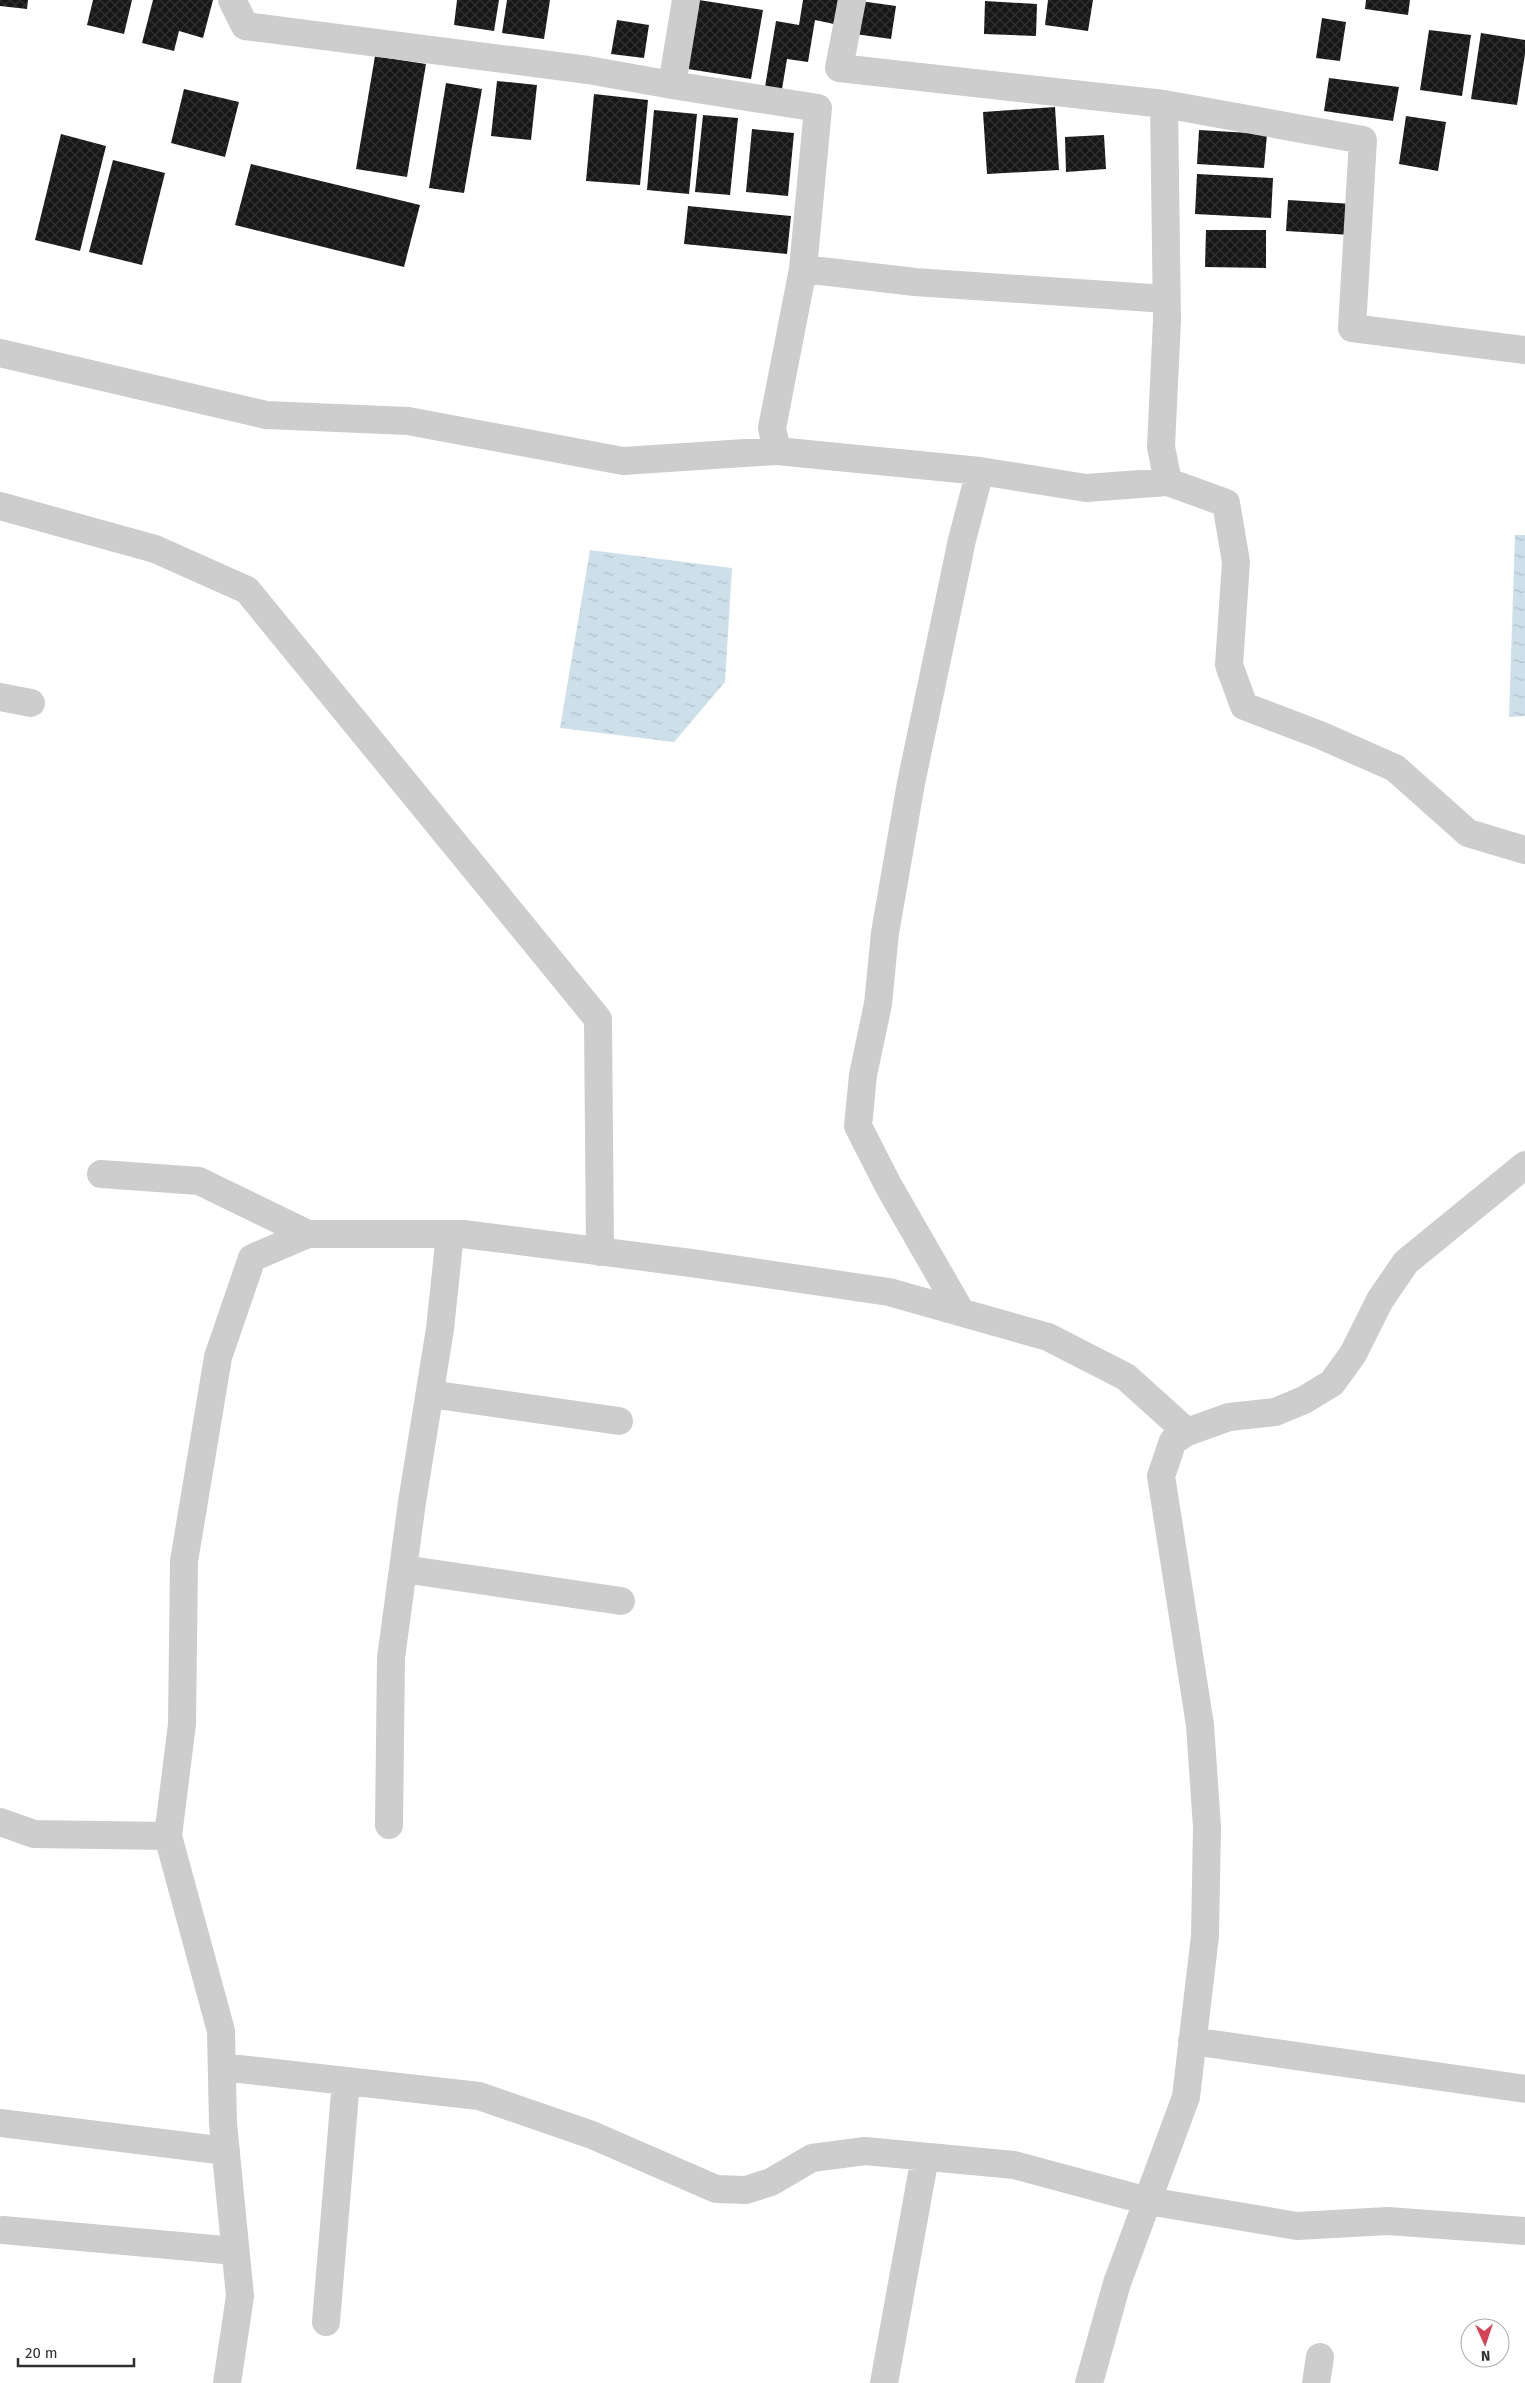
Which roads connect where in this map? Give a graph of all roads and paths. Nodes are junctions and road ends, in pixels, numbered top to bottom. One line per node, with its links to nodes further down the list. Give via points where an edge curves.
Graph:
1 (232, 0): 4 (street, via 246,26 588,70)
2 (686, 0): 4 (street)
3 (852, 0): 5 (street, via 839,68)
4 (672, 86): 6 (street, via 818,108)
5 (1164, 104): 7 (street); 8 (street, via 1363,140 1352,328)
6 (803, 269): 7 (street, via 915,282); 10 (street, via 772,428)
7 (1166, 299): 12 (street, via 1161,447)
8 (1525, 350)
9 (0, 353): 10 (street, via 266,415 408,421 623,461)
10 (777, 451): 11 (street)
11 (980, 471): 12 (street, via 1086,488); 22 (street, via 910,782 858,1126)
12 (1168, 482): 16 (street, via 1226,503 1236,562 1229,665 1244,706 1320,734 1395,768 1468,833)
13 (0, 506): 21 (street, via 155,549 247,590 598,1020)
14 (0, 697): 15 (street)
15 (31, 703)
16 (1525, 850)
17 (1525, 1165): 25 (street, via 1406,1262 1380,1300 1353,1354 1332,1383 1276,1412 1229,1417)
18 (102, 1174): 19 (street, via 198,1181)
19 (308, 1234): 20 (street); 30 (street, via 252,1258 218,1357 184,1561 182,1724)
20 (450, 1234): 21 (street); 23 (street)
21 (600, 1252): 22 (street, via 889,1292)
22 (961, 1312): 25 (street, via 1048,1337 1126,1377)
23 (430, 1394): 24 (street); 26 (street)
24 (619, 1421)
25 (1187, 1432): 31 (street, via 1173,1442 1161,1476 1200,1725 1207,1827 1204,1936)
26 (403, 1569): 27 (street); 29 (street, via 391,1658)
27 (621, 1601)
28 (0, 1822): 30 (street, via 34,1834)
29 (389, 1825)
30 (168, 1836): 32 (street, via 221,2032)
31 (1192, 2041): 34 (street); 38 (street, via 1186,2097)
32 (222, 2067): 33 (street); 36 (street)
33 (346, 2080): 37 (street, via 479,2096 592,2135 716,2188 746,2190 771,2182 812,2158 865,2151); 42 (street)
34 (1525, 2089)
35 (0, 2123): 36 (street)
36 (226, 2151): 41 (street)
37 (925, 2157): 38 (street, via 1014,2165); 44 (street)
38 (1148, 2202): 40 (street, via 1296,2226 1388,2221); 45 (street, via 1117,2283)
39 (2, 2230): 41 (street)
40 (1525, 2231)
41 (235, 2251): 43 (street, via 240,2296)
42 (326, 2322)
43 (227, 2383)
44 (884, 2383)
45 (1089, 2383)

